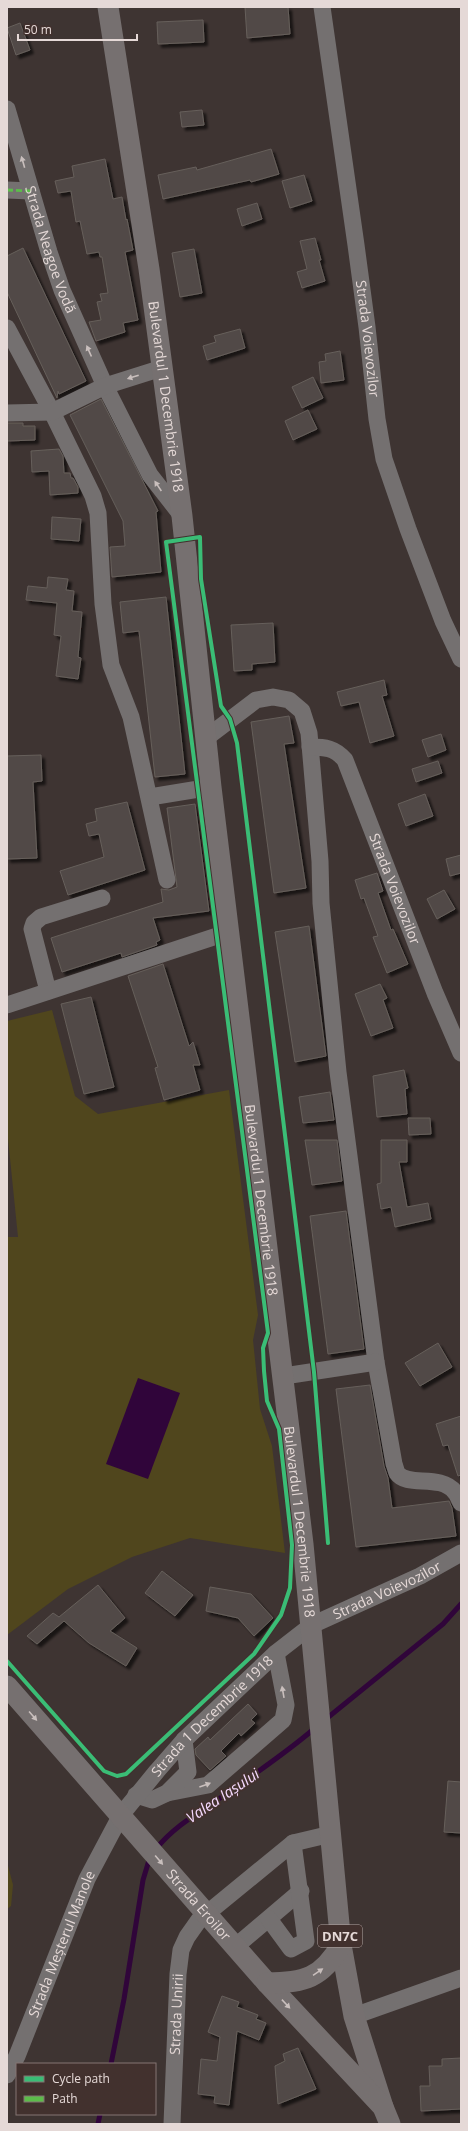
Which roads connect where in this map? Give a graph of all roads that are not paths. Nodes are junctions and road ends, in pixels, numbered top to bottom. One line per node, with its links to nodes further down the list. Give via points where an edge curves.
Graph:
1 (108, 7): 7 (main road, Bulevardul 1 Decembrie 1918 / DN7C)
2 (322, 7): 12 (street, Strada Voievozilor, via 367,327 376,419 384,459 443,621)
3 (7, 109): 5 (street, Strada Neagoe Vodă, one-way to 3)
4 (7, 190): 5 (street)
5 (31, 191): 8 (street, Strada Neagoe Vodă, one-way to 5, via 55,272)
6 (7, 328): 9 (street)
7 (162, 368): 8 (street, one-way to 8); 11 (main road, Bulevardul 1 Decembrie 1918 / DN7C)
8 (105, 386): 9 (street); 11 (street, Strada Neagoe Vodă, one-way to 8, via 150,475)
9 (52, 412): 10 (street); 16 (street, via 93,496 98,513 103,604 111,665 132,716)
10 (7, 413)
11 (182, 516): 13 (main road, Bulevardul 1 Decembrie 1918 / DN7C)
12 (461, 659)
13 (206, 738): 14 (street, via 256,700 272,697 289,700 302,711 309,732); 15 (main road, Bulevardul 1 Decembrie 1918 / DN7C)
14 (310, 747): 22 (street, Strada Voievozilor, via 338,752 345,760 435,993); 23 (street, via 321,903 338,1072)
15 (211, 787): 16 (street); 19 (main road, Bulevardul 1 Decembrie 1918 / DN7C)
16 (150, 797): 17 (street)
17 (167, 880)
18 (102, 898): 20 (street, via 41,917 34,923 32,929)
19 (229, 932): 20 (street); 24 (main road, Bulevardul 1 Decembrie 1918 / DN7C)
20 (48, 991): 21 (street)
21 (7, 1005)
22 (461, 1053)
23 (376, 1362): 24 (street); 25 (street, via 397,1473 404,1478 438,1481 447,1485 455,1492)
24 (284, 1376): 27 (main road, Bulevardul 1 Decembrie 1918 / DN7C)
25 (461, 1503)
26 (461, 1553): 27 (street, Strada Voievozilor, via 420,1576)
27 (312, 1625): 28 (street, Strada 1 Decembrie 1918); 34 (main road, Bulevardul 1 Decembrie 1918 / DN7C)
28 (276, 1653): 30 (street, Strada 1 Decembrie 1918); 31 (street, one-way to 28, via 208,1785 282,1720 286,1705)
29 (7, 1686): 33 (main road, Strada Eroilor, one-way to 33)
30 (184, 1740): 31 (street, via 188,1772); 32 (street, Strada 1 Decembrie 1918)
31 (167, 1793): 32 (street, via 152,1800)
32 (136, 1795): 33 (street, Strada 1 Decembrie 1918)
33 (127, 1822): 37 (main road, Strada Eroilor, one-way to 37); 44 (street, Strada Meșterul Manole, via 87,1878 17,2056)
34 (331, 1834): 35 (street); 39 (main road, Bulevardul 1 Decembrie 1918 / DN7C)
35 (294, 1843): 36 (street); 37 (street, Strada Unirii)
36 (301, 1891): 38 (street); 38 (street, via 306,1941 291,1949)
37 (207, 1914): 40 (main road, Strada Eroilor); 46 (street, Strada Unirii, via 186,1937 179,1959)
38 (269, 1919): 40 (street)
39 (341, 1945): 42 (main road, one-way to 39, via 298,1981 314,1975 331,1962); 43 (main road, Bulevardul 1 Decembrie 1918 / DN7C)
40 (236, 1947): 42 (main road, Strada Eroilor)
41 (461, 1978): 43 (street)
42 (267, 1983): 45 (main road, Strada Eroilor, one-way to 45)
43 (354, 2016): 45 (main road, Bulevardul 1 Decembrie 1918 / DN7C)
44 (7, 2075)
45 (386, 2116)
46 (172, 2124)

